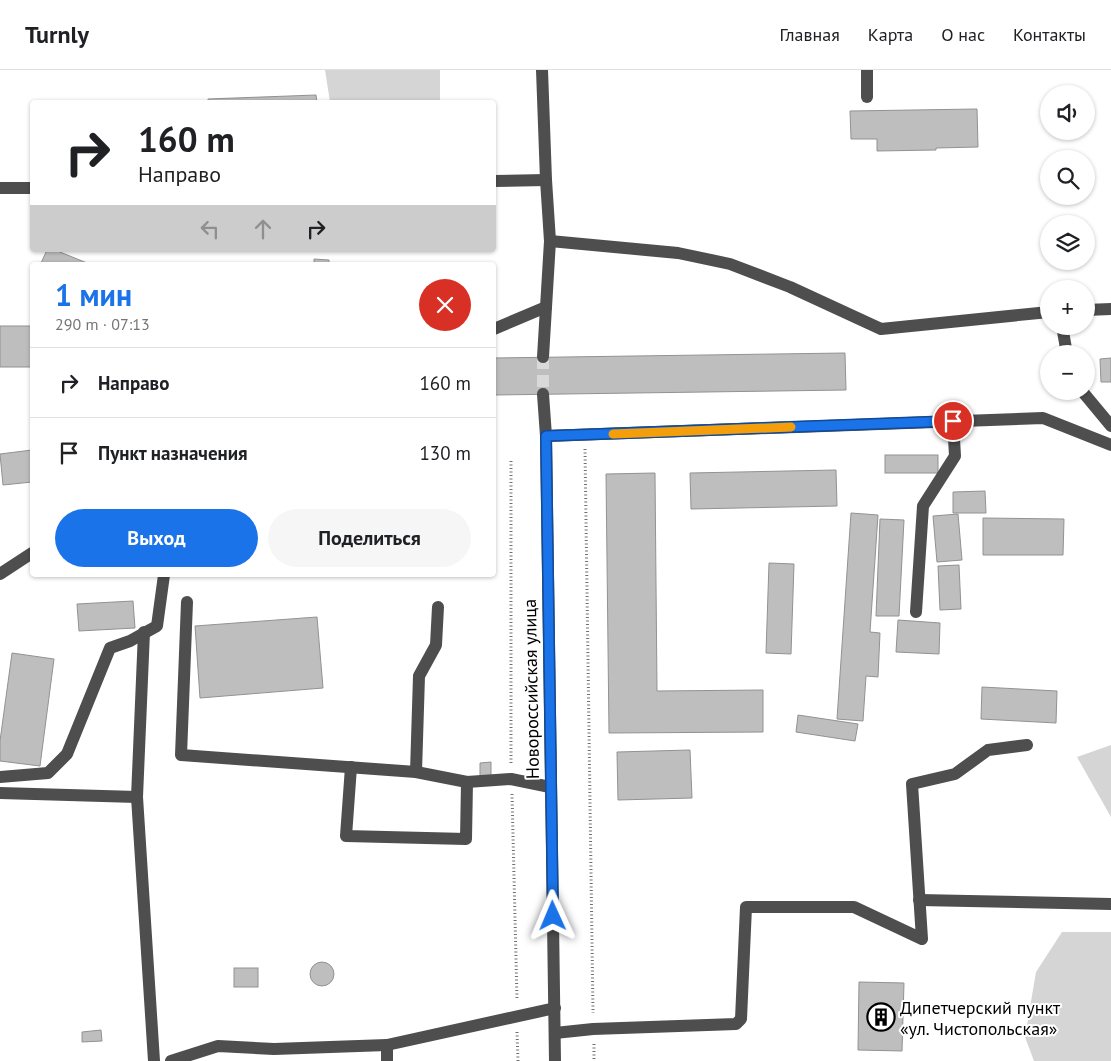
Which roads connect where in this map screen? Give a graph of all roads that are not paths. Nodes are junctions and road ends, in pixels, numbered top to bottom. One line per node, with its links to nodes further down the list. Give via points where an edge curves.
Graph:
1 (542, 70): 4 (street)
2 (867, 70): 3 (street)
3 (867, 97)
4 (546, 180): 5 (street); 8 (street)
5 (496, 181)
6 (0, 188): 7 (street)
7 (30, 188)
8 (550, 241): 9 (street); 12 (street, via 678,253 730,264 790,287 880,329)
9 (546, 307): 13 (street); 14 (street)
10 (1111, 309): 11 (street)
11 (1095, 310)
12 (1040, 313)
13 (496, 328)
14 (543, 357)
15 (543, 394): 19 (street, Новороссийская улица)
16 (1089, 400): 18 (street)
17 (953, 421): 19 (street); 20 (street, via 1043,418); 26 (street, via 955,456 923,506)
18 (1111, 426)
19 (546, 436): 33 (street, Новороссийская улица)
20 (1111, 446)
21 (30, 554): 22 (street)
22 (0, 574)
23 (164, 577): 27 (street, via 157,626)
24 (187, 602): 29 (street, via 181,755)
25 (438, 607): 30 (street, via 436,646 419,676)
26 (916, 612)
27 (144, 632): 31 (street, via 110,648 67,754 48,773); 35 (street)
28 (1027, 745): 36 (street, via 988,750 955,774 912,784)
29 (351, 767): 30 (street); 32 (street, via 346,836 466,839)
30 (416, 772): 32 (street)
31 (0, 777)
32 (467, 782): 33 (street, via 511,779)
33 (550, 787): 38 (street, Новороссийская улица)
34 (0, 792): 35 (street)
35 (138, 797): 41 (street)
36 (918, 900): 37 (street); 39 (street, via 922,939 854,907 746,907 741,1020 736,1024)
37 (1111, 904)
38 (555, 1008): 39 (street, Новороссийская улица); 40 (street)
39 (555, 1033): 44 (street, Новороссийская улица)
40 (387, 1045): 42 (street, via 274,1049 218,1046); 43 (street)
41 (154, 1061)
42 (171, 1061)
43 (387, 1061)
44 (555, 1061)

